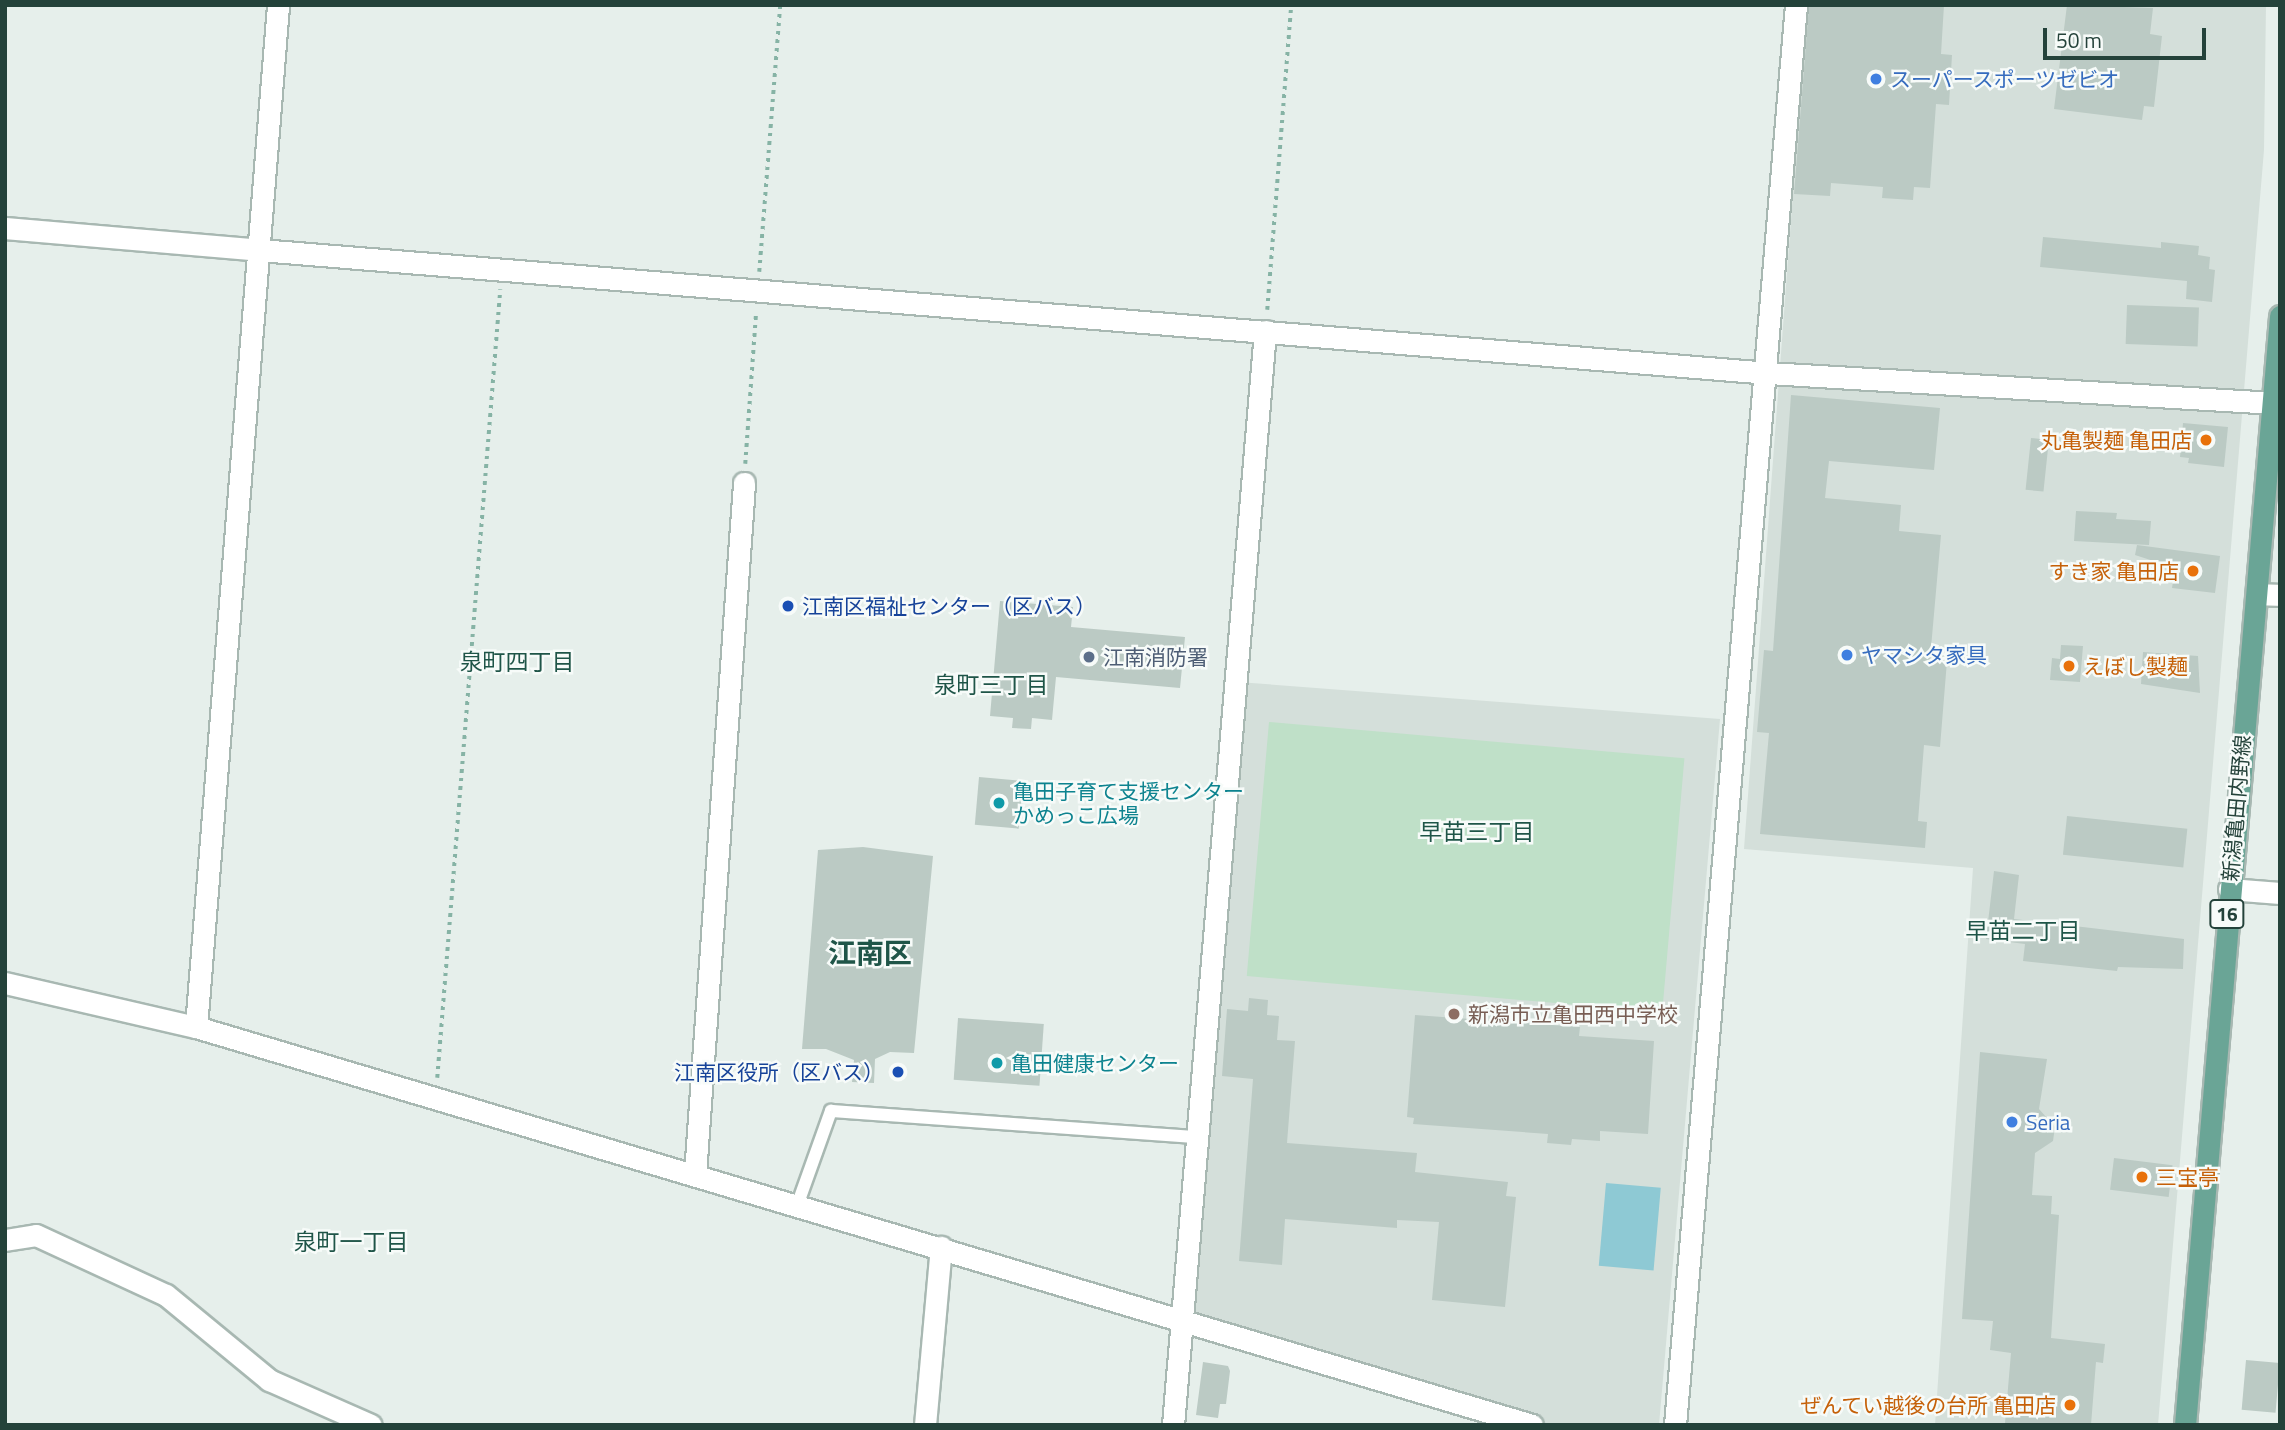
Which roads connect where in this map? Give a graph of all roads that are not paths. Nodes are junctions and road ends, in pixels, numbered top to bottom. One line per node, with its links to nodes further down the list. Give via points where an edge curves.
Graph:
1 (278, 5): 4 (street)
2 (1796, 5): 8 (street)
3 (5, 228): 4 (street)
4 (260, 250): 6 (street); 16 (street)
5 (2279, 326): 7 (main road, 新潟亀田内野線 / 16)
6 (1265, 331): 8 (street); 17 (street)
7 (2278, 363): 9 (main road, 新潟亀田内野線 / 16)
8 (1768, 373): 9 (street); 27 (street)
9 (2274, 403): 11 (main road, 新潟亀田内野線 / 16)
10 (744, 483): 18 (street)
11 (2257, 594): 12 (street); 13 (main road, 新潟亀田内野線 / 16)
12 (2280, 595)
13 (2228, 889): 14 (street); 28 (main road, 新潟亀田内野線 / 16)
14 (2280, 893)
15 (5, 983): 16 (street)
16 (196, 1027): 18 (street)
17 (1195, 1137): 19 (lane, via 831,1111); 22 (street)
18 (695, 1174): 19 (street)
19 (797, 1203): 21 (street)
20 (5, 1240): 23 (street, via 36,1235 166,1295 269,1380)
21 (941, 1247): 22 (street); 24 (street)
22 (1179, 1321): 25 (street); 26 (street)
23 (371, 1425)
24 (925, 1425)
25 (1173, 1425)
26 (1532, 1425)
27 (1675, 1425)
28 (2185, 1425)

